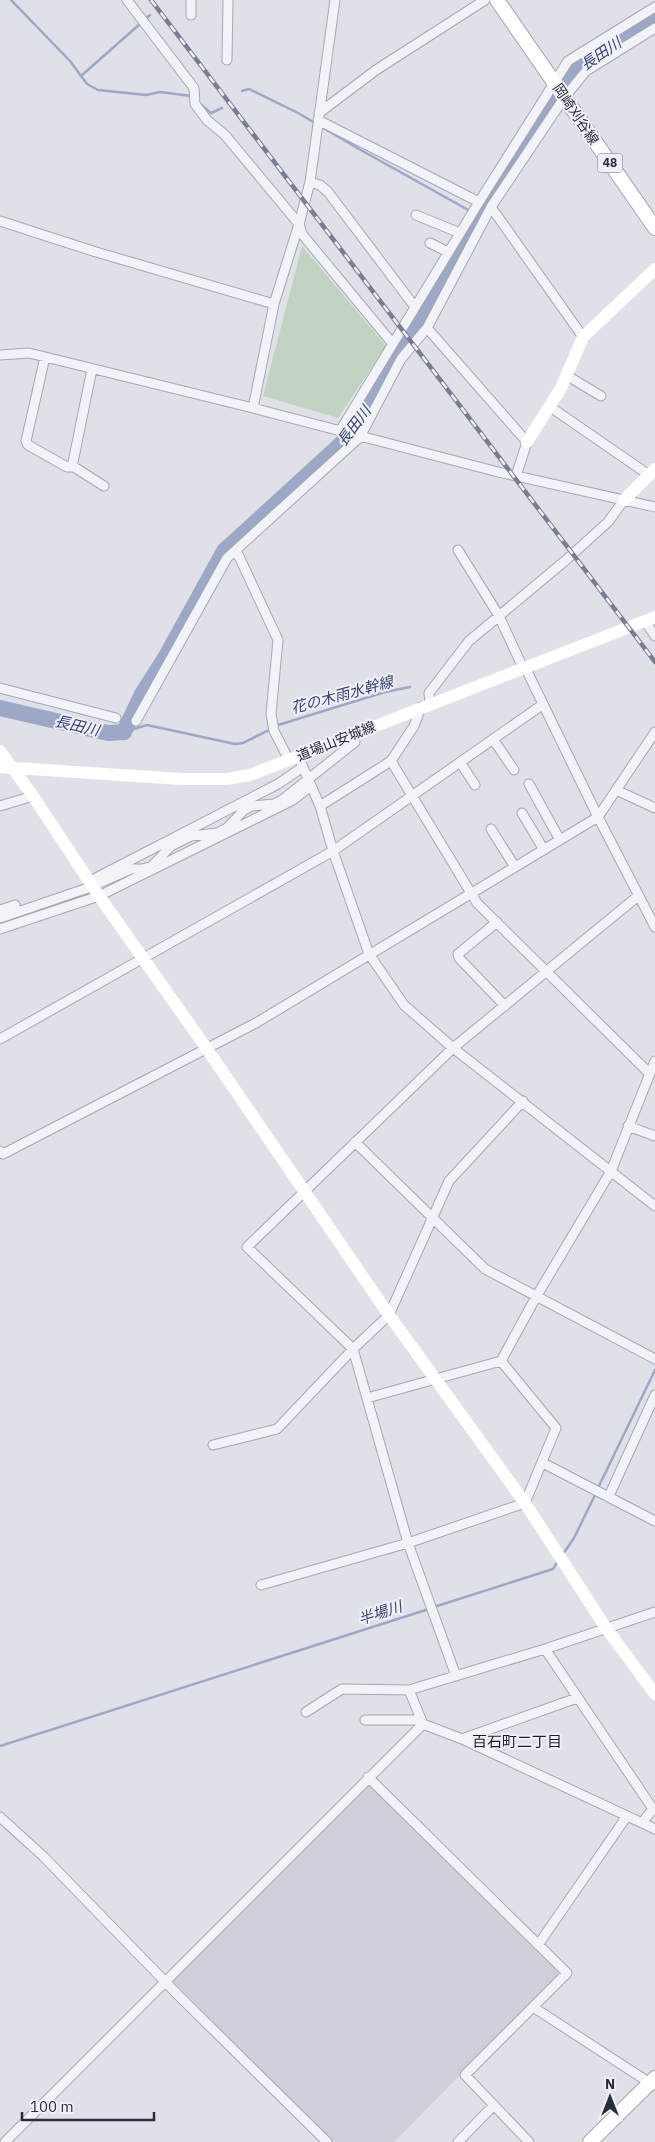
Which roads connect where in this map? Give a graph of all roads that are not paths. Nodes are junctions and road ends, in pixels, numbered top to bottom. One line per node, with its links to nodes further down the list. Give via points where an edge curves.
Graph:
1 (127, 0): 19 (street, via 194,88 195,104 206,120 225,135)
2 (191, 0): 8 (street)
3 (228, 0): 10 (street)
4 (335, 0): 13 (street)
5 (485, 0): 13 (street, via 376,70)
6 (498, 0): 11 (main road, 岡崎刈谷線 / 48)
7 (655, 7): 11 (street, via 568,61)
8 (191, 15)
9 (655, 28): 12 (street, via 586,71)
10 (227, 60)
11 (555, 82): 12 (main road, 岡崎刈谷線 / 48); 15 (street)
12 (564, 98): 16 (street); 20 (main road, 岡崎刈谷線 / 48)
13 (318, 116): 14 (street); 15 (street)
14 (310, 182): 19 (street); 26 (street, via 328,192)
15 (479, 202): 21 (street)
16 (491, 207): 27 (street); 28 (street)
17 (416, 214): 21 (street)
18 (0, 221): 25 (street)
19 (299, 224): 25 (street); 29 (street, via 302,234)
20 (655, 228)
21 (460, 233): 23 (street)
22 (430, 243): 23 (street)
23 (448, 252): 26 (street)
24 (655, 269): 28 (street)
25 (274, 304): 36 (street)
26 (415, 307): 29 (street)
27 (427, 328): 38 (street, via 401,359); 39 (street)
28 (583, 337): 33 (street)
29 (392, 344): 37 (street)
30 (0, 355): 31 (street, via 29,353)
31 (45, 357): 32 (street); 40 (street, via 26,441)
32 (92, 369): 36 (street); 40 (street)
33 (566, 375): 34 (street); 35 (street)
34 (601, 396)
35 (549, 406): 39 (street); 41 (street)
36 (252, 408): 37 (street)
37 (342, 432): 38 (street)
38 (358, 436): 42 (street); 46 (street)
39 (527, 442): 42 (street)
40 (72, 467): 43 (street)
41 (652, 472): 44 (street)
42 (516, 476): 44 (street)
43 (104, 486)
44 (624, 500): 45 (street); 48 (street, via 608,522)
45 (655, 507)
46 (236, 550): 56 (street, via 226,558); 61 (street, via 278,640 271,714 274,726)
47 (458, 550): 48 (street)
48 (499, 616): 51 (street); 53 (street, via 469,641 429,693)
49 (650, 619): 50 (street); 51 (street, 道場山安城線)
50 (655, 636)
51 (524, 667): 53 (street, 道場山安城線); 54 (street)
52 (0, 688): 55 (street)
53 (426, 705): 61 (street, 道場山安城線); 62 (street)
54 (542, 705): 58 (street); 77 (street)
55 (116, 718)
56 (136, 722)
57 (655, 732): 70 (street)
58 (493, 739): 63 (street); 66 (street)
59 (355, 742): 67 (street)
60 (0, 751): 65 (street)
61 (296, 761): 65 (street, 道場山安城線, via 227,779); 67 (street); 83 (street, via 278,784)
62 (391, 761): 71 (street); 74 (street)
63 (460, 762): 69 (street); 71 (street)
64 (0, 767): 65 (street, 道場山安城線)
65 (14, 768): 72 (street)
66 (514, 770)
67 (309, 783): 74 (street); 83 (street, via 294,800); 83 (street, via 274,804 244,810 218,833 191,836 171,846 152,866 131,869)
68 (529, 784): 79 (street)
69 (475, 785)
70 (616, 790): 75 (street); 77 (street)
71 (412, 794): 81 (street); 84 (street)
72 (33, 796): 73 (street); 83 (street)
73 (0, 806)
74 (320, 806): 81 (street)
75 (655, 808)
76 (522, 812): 80 (street)
77 (598, 817): 79 (street); 85 (street)
78 (492, 829): 82 (street)
79 (560, 840): 80 (street)
80 (544, 850): 82 (street)
81 (333, 852): 91 (street); 92 (street)
82 (515, 867): 84 (street)
83 (94, 888): 86 (street); 87 (street); 90 (street); 92 (street)
84 (471, 894): 88 (street); 91 (street)
85 (638, 896): 89 (street); 93 (street)
86 (0, 910)
87 (0, 918)
88 (497, 922): 93 (street); 94 (street, via 458,954)
89 (655, 927)
90 (0, 929)
91 (369, 954): 96 (street, via 404,1005); 97 (street)
92 (142, 958): 95 (street); 97 (street)
93 (547, 972): 94 (street); 99 (street)
94 (505, 1006): 96 (street)
95 (0, 1039)
96 (453, 1048): 100 (street); 103 (street)
97 (207, 1050): 104 (street, via 3,1154); 106 (street)
98 (655, 1061): 99 (street)
99 (650, 1074): 101 (street)
100 (523, 1101): 105 (street); 108 (street, via 449,1181)
101 (628, 1126): 102 (street); 105 (street)
102 (655, 1136)
103 (355, 1142): 106 (street); 108 (street)
104 (0, 1151)
105 (611, 1172): 107 (street); 109 (street)
106 (305, 1193): 110 (street); 111 (street, via 247,1247)
107 (655, 1206)
108 (433, 1218): 109 (street, via 485,1269); 110 (street)
109 (536, 1297): 112 (street); 113 (street)
110 (389, 1315): 111 (street); 114 (street)
111 (353, 1348): 116 (street); 117 (street, via 277,1429)
112 (655, 1359)
113 (502, 1361): 114 (street); 118 (street, via 556,1428)
114 (435, 1381): 116 (street); 120 (street)
115 (655, 1396): 119 (street)
116 (368, 1398): 122 (street)
117 (213, 1445)
118 (543, 1462): 119 (street); 120 (street)
119 (609, 1496): 121 (street)
120 (526, 1503): 122 (street); 125 (street)
121 (655, 1521)
122 (408, 1543): 123 (street); 127 (street)
123 (261, 1586)
124 (655, 1612): 125 (street)
125 (606, 1628): 126 (street); 129 (street)
126 (545, 1649): 127 (street); 130 (street)
127 (456, 1676): 128 (street)
128 (409, 1690): 131 (street, via 342,1689); 133 (street)
129 (655, 1694)
130 (578, 1698): 134 (street); 138 (street, via 653,1809)
131 (306, 1712)
132 (365, 1720): 133 (street)
133 (422, 1722): 134 (street); 135 (street)
134 (462, 1739): 136 (street)
135 (368, 1777): 140 (street); 141 (street)
136 (627, 1816): 138 (street); 140 (street)
137 (0, 1817): 141 (street, via 43,1856)
138 (642, 1823): 139 (street)
139 (655, 1829)
140 (538, 1945): 142 (street, via 567,1974)
141 (165, 1982): 145 (street); 146 (street)
142 (533, 2007): 143 (street); 144 (street, via 465,2075)
143 (654, 2083): 149 (main road)
144 (494, 2105): 147 (street); 148 (street)
145 (5, 2142)
146 (327, 2142)
147 (458, 2142)
148 (529, 2142)
149 (590, 2142)

